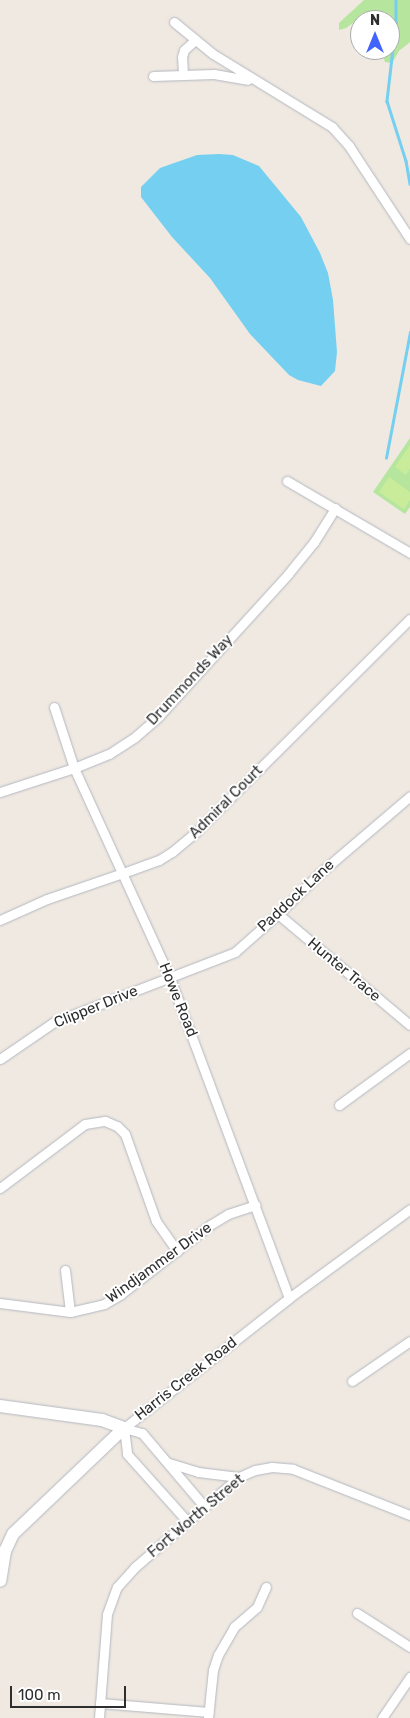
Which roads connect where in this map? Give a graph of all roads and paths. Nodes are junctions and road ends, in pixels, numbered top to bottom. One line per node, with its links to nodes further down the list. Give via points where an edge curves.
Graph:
1 (174, 22): 2 (street)
2 (195, 40): 3 (street, via 184,50); 5 (street)
3 (183, 74): 4 (street); 5 (street, via 214,74)
4 (153, 76)
5 (255, 82): 6 (street, via 332,127 354,152)
6 (410, 239)
7 (287, 481): 8 (street)
8 (335, 508): 9 (street); 12 (street, Drummonds Way, via 314,542 288,574 159,716 109,754)
9 (410, 553)
10 (410, 620): 15 (street, Admiral Court, via 184,843 159,860)
11 (54, 708): 12 (street, Howe Road)
12 (74, 768): 13 (street, Drummonds Way); 15 (street, Howe Road)
13 (0, 792)
14 (410, 796): 16 (street, Paddock Lane, via 320,873)
15 (123, 873): 17 (street, Admiral Court, via 47,899); 18 (street, Howe Road)
16 (278, 914): 18 (street, Paddock Lane, via 236,952); 19 (street, Hunter Trace)
17 (0, 920)
18 (170, 978): 21 (street, Clipper Drive, via 54,1022); 24 (street, Howe Road)
19 (410, 1025)
20 (410, 1053): 22 (street)
21 (0, 1059)
22 (339, 1105)
23 (0, 1188): 26 (street, via 85,1124 105,1121 125,1134 156,1221)
24 (256, 1205): 26 (street, Windjammer Drive, via 222,1218); 28 (street, Howe Road)
25 (410, 1209): 28 (street, Harris Creek Road)
26 (177, 1251): 30 (street, Windjammer Drive, via 104,1304)
27 (65, 1270): 30 (street)
28 (288, 1298): 34 (street, Harris Creek Road)
29 (0, 1303): 30 (street, Windjammer Drive)
30 (70, 1312)
31 (409, 1343): 32 (street)
32 (352, 1382)
33 (0, 1406): 34 (street, via 102,1420)
34 (124, 1428): 35 (street, via 142,1433); 39 (street, via 127,1454); 40 (street, Harris Creek Road, via 13,1534 5,1551)
35 (167, 1463): 36 (street, via 198,1472); 37 (street)
36 (239, 1477): 37 (street, Fort Worth Street); 38 (street, Fort Worth Street, via 272,1467 293,1469)
37 (204, 1506): 39 (street, Fort Worth Street)
38 (410, 1516)
39 (187, 1521): 45 (street, Fort Worth Street, via 117,1587 107,1614)
40 (0, 1581)
41 (266, 1587): 46 (street, via 257,1607 234,1627 221,1647 213,1670)
42 (357, 1613): 43 (street)
43 (410, 1646)
44 (410, 1677): 48 (street)
45 (100, 1703): 46 (street); 47 (street, Fort Worth Street)
46 (209, 1715)
47 (99, 1718)
48 (382, 1718)

